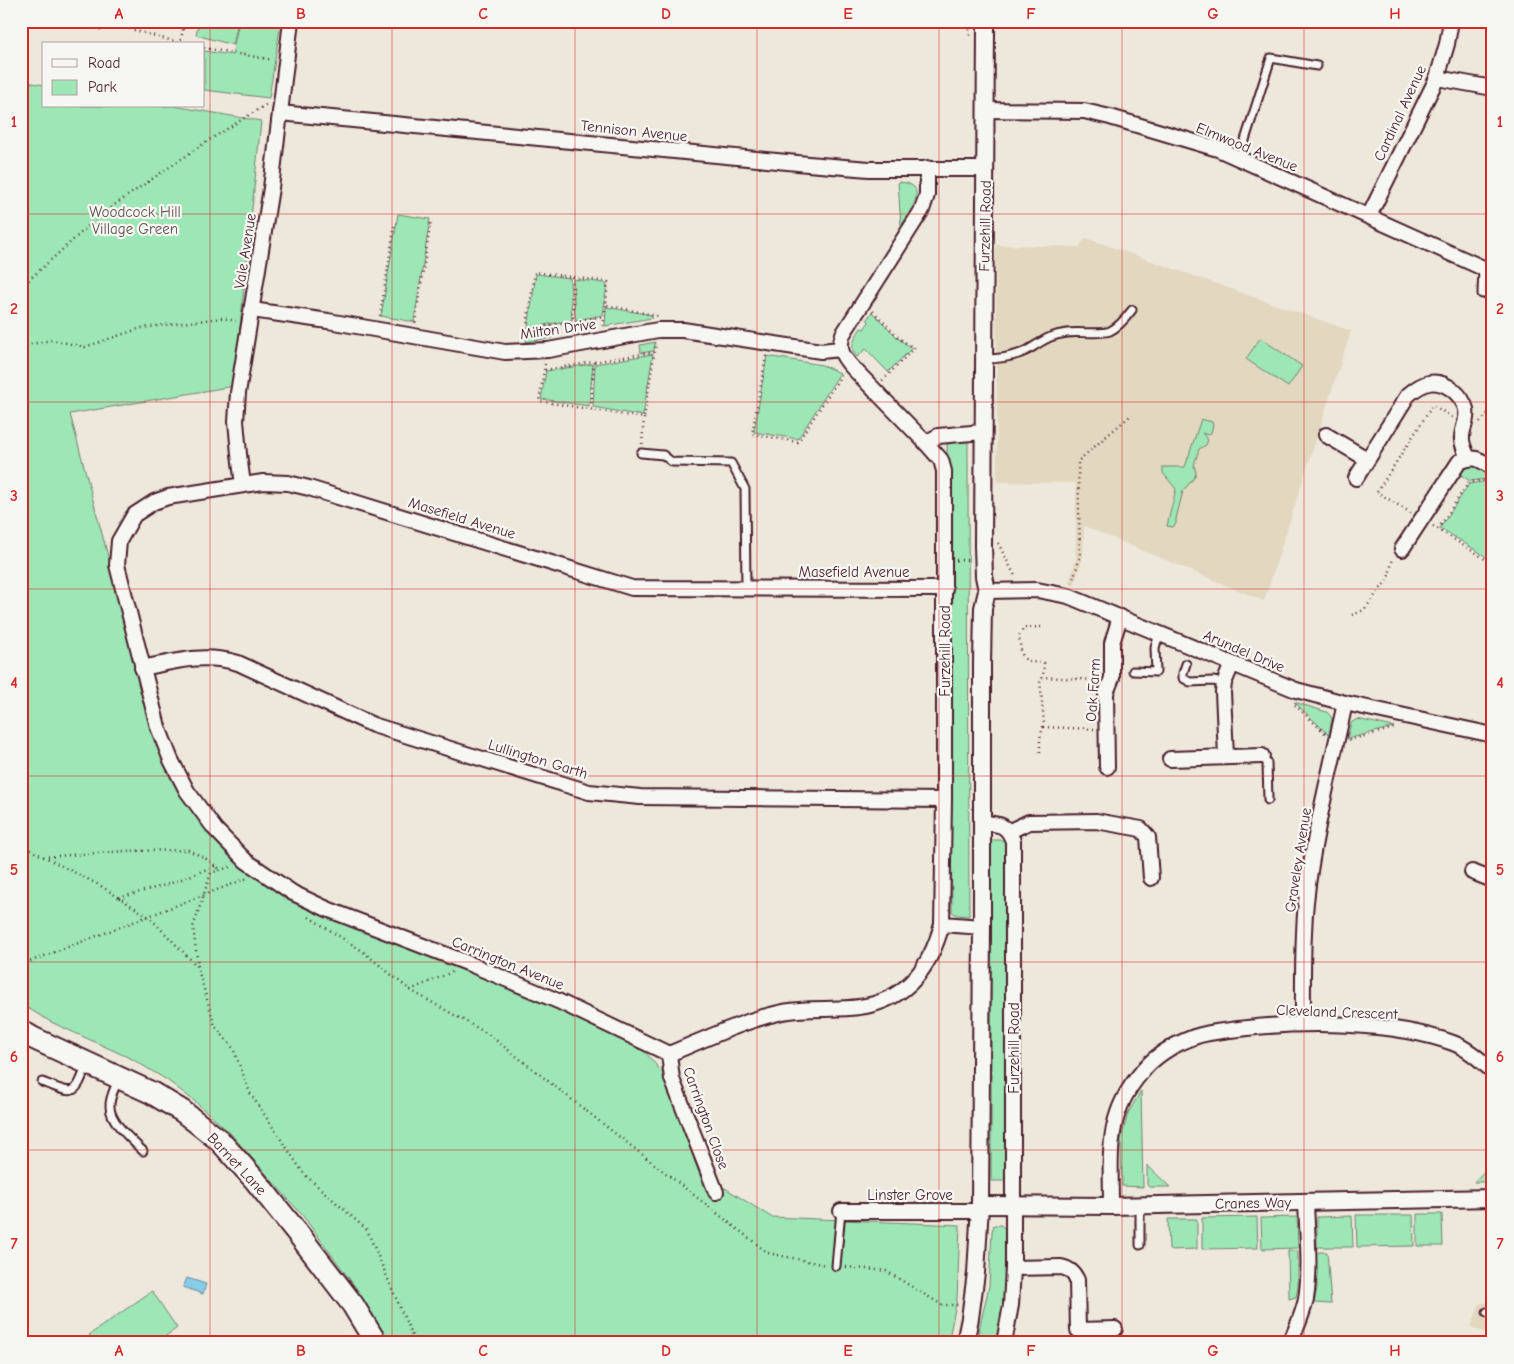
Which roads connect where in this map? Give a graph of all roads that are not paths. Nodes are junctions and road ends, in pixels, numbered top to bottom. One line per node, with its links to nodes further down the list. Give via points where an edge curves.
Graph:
1 (291, 21): 7 (street, Vale Avenue)
2 (984, 21): 8 (street, Furzehill Road)
3 (1451, 21): 5 (street, Cardinal Avenue)
4 (1317, 66): 9 (lane, via 1271,58)
5 (1437, 78): 6 (street); 12 (street, Cardinal Avenue)
6 (1493, 88)
7 (280, 109): 10 (street, Tennison Avenue, via 869,169); 16 (street, Vale Avenue, via 272,188)
8 (985, 110): 9 (street, Elmwood Avenue, via 1084,111 1218,149); 11 (street, Furzehill Road)
9 (1239, 159): 12 (street, Elmwood Avenue)
10 (927, 168): 11 (street, Tennison Avenue); 17 (street, via 928,195 922,210 843,334)
11 (985, 169): 18 (street, Furzehill Road)
12 (1369, 216): 13 (street, Elmwood Avenue)
13 (1483, 268): 14 (lane)
14 (1482, 294)
15 (1132, 310): 18 (lane, via 1109,332 1069,332 1051,336 1016,355)
16 (251, 317): 17 (street, Milton Drive, via 328,321 505,352 523,352 660,323 683,330 820,351); 27 (street, Vale Avenue, via 236,421)
17 (840, 348): 21 (street, via 852,368)
18 (984, 359): 19 (street, Furzehill Road)
19 (983, 432): 21 (street, via 938,436); 31 (street, Furzehill Road, via 983,546)
20 (1326, 435): 24 (street)
21 (926, 443): 30 (street, Furzehill Road, via 941,460 944,471)
22 (641, 453): 29 (lane, via 663,455 672,462 731,464 745,489)
23 (1468, 458): 24 (street, via 1461,437 1467,418 1465,406 1446,385 1436,382 1417,387 1408,395); 25 (street, via 1477,458); 28 (street, via 1459,462)
24 (1367, 459): 26 (street)
25 (1491, 474)
26 (1356, 478)
27 (243, 485): 29 (street, Masefield Avenue, via 280,482 309,488 632,588); 36 (street, Masefield Avenue, via 154,502 134,515 119,541 117,565)
28 (1402, 549)
29 (746, 588): 30 (street, Masefield Avenue)
30 (945, 588): 45 (street, Furzehill Road)
31 (987, 590): 32 (street, Arundel Drive, via 1053,592); 47 (street, Furzehill Road, via 982,617)
32 (1120, 617): 33 (street, Arundel Drive); 44 (street, Oak Farm, via 1112,643 1112,678 1106,693)
33 (1158, 633): 35 (street, Arundel Drive); 37 (lane, via 1156,672)
34 (1186, 664): 38 (lane, via 1183,678 1190,682)
35 (1232, 664): 38 (street); 39 (street, Arundel Drive, via 1296,690)
36 (142, 668): 45 (street, Lullington Garth, via 209,657 224,660 373,725 589,792 640,797); 56 (street, Carrington Avenue, via 158,727 187,790 216,829 261,872 293,893 327,909 558,1001)
37 (1133, 671)
38 (1224, 683): 41 (street)
39 (1345, 703): 40 (street, Arundel Drive); 54 (street, Graveley Avenue, via 1312,855 1303,949)
40 (1493, 735)
41 (1226, 756): 42 (street); 43 (street)
42 (1262, 756): 46 (lane, via 1267,763)
43 (1170, 759)
44 (1107, 767)
45 (944, 800): 52 (street, Furzehill Road)
46 (1268, 800)
47 (982, 823): 48 (street, via 1003,826); 53 (street, Furzehill Road)
48 (1010, 831): 50 (street, via 1029,822 1087,821 1141,829 1148,837); 65 (street, Furzehill Road, via 1013,841)
49 (1472, 872): 51 (street)
50 (1151, 878)
51 (1493, 880)
52 (942, 924): 53 (street); 56 (street, via 938,942 922,971 895,995 870,1005 784,1012 757,1019)
53 (982, 927): 68 (street, Furzehill Road)
54 (1303, 1024): 58 (street, Cleveland Crescent, via 1363,1026 1419,1033 1456,1044 1480,1059); 67 (street, Cleveland Crescent, via 1261,1026 1196,1036 1174,1046 1142,1071 1120,1105 1114,1123)
55 (21, 1031): 57 (main road, Barnet Lane)
56 (669, 1054): 62 (street, Carrington Close, via 672,1079)
57 (87, 1063): 59 (main road, Barnet Lane); 60 (lane, via 76,1088 67,1091)
58 (1493, 1072)
59 (119, 1077): 61 (lane, via 109,1105 110,1112 116,1123); 74 (main road, Barnet Lane, via 152,1092 219,1140 353,1305)
60 (42, 1082)
61 (143, 1151)
62 (716, 1192)
63 (1493, 1198): 64 (street, Cranes Way)
64 (1306, 1202): 66 (street, Cranes Way); 77 (street, via 1306,1300)
65 (1014, 1204): 67 (street, Cranes Way); 68 (street); 72 (street, Furzehill Road)
66 (1140, 1205): 67 (street, Cranes Way); 70 (lane)
67 (1111, 1206)
68 (980, 1208): 69 (street, Linster Grove); 75 (street, Furzehill Road)
69 (841, 1211): 71 (lane)
70 (1140, 1246)
71 (836, 1266)
72 (1013, 1268): 73 (street, via 1069,1269 1077,1280 1078,1330); 76 (street, Furzehill Road)
73 (1115, 1329)
74 (376, 1343)
75 (965, 1343)
76 (1004, 1343)
77 (1290, 1343)

